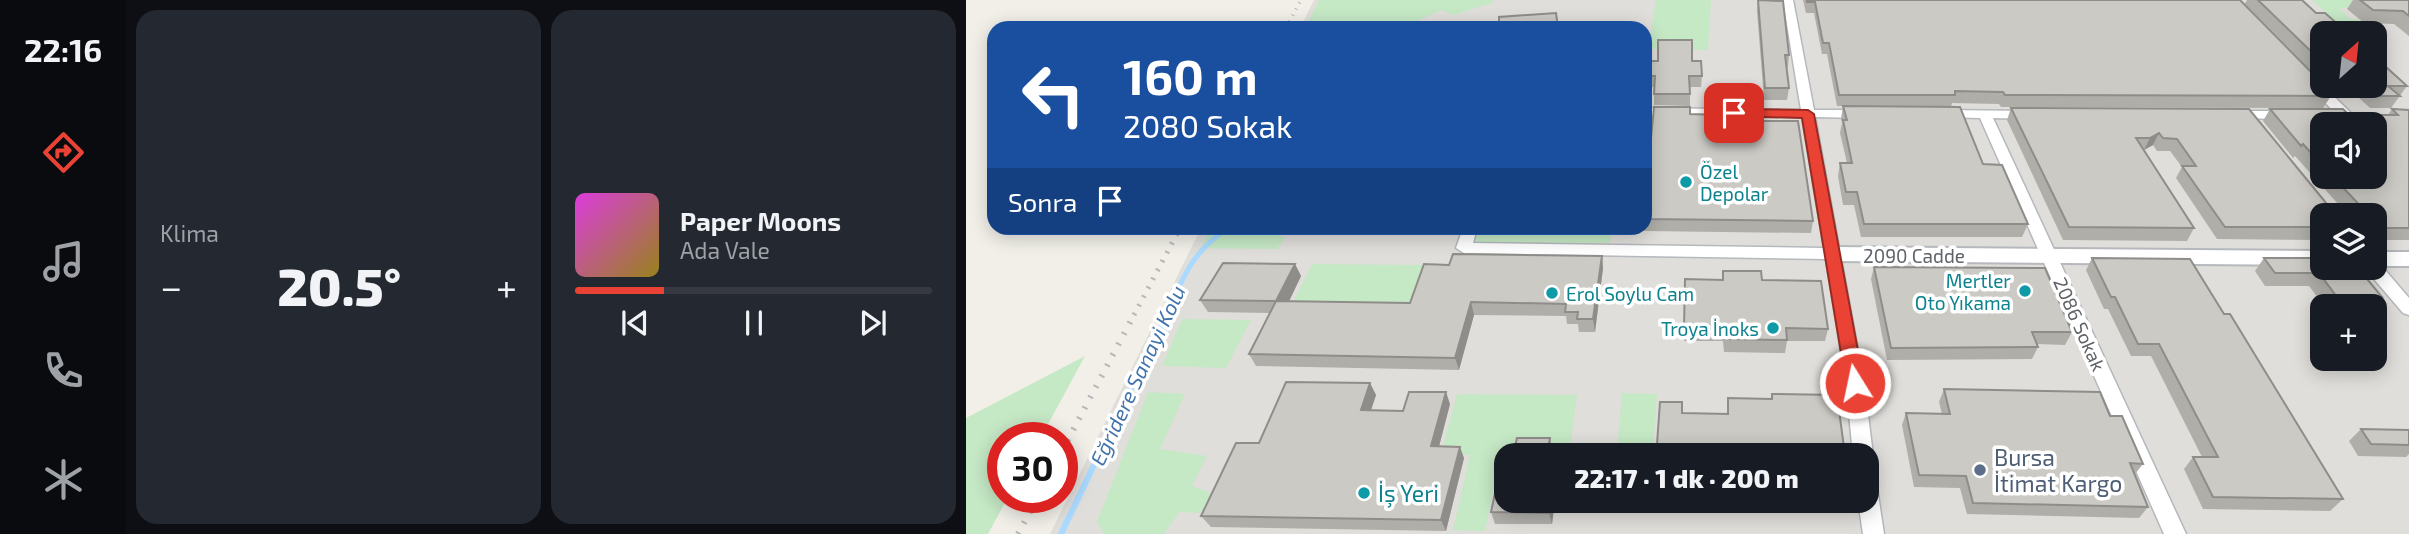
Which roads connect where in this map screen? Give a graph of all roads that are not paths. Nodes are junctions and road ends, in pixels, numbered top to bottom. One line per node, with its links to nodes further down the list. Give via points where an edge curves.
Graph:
1 (1788, 0): 4 (street)
2 (2308, 77): 9 (street, via 2350,115 2251,120)
3 (1652, 113): 4 (street)
4 (1808, 114): 5 (street); 11 (street)
5 (1875, 114)
6 (1929, 114): 7 (street)
7 (1985, 115): 8 (street); 12 (street, 2086 Sokak)
8 (2037, 115)
9 (2214, 115)
10 (1468, 235): 11 (street, 2090 Cadde, via 1464,248)
11 (1832, 254): 12 (street, 2090 Cadde); 18 (street)
12 (2049, 256): 13 (street, 2090 Cadde); 21 (street, 2086 Sokak)
13 (2310, 258)
14 (2387, 258): 15 (street)
15 (2409, 259)
16 (2384, 280): 17 (street)
17 (2409, 309)
18 (1862, 443)
19 (1870, 513): 20 (street)
20 (1873, 534)
21 (2175, 534)

